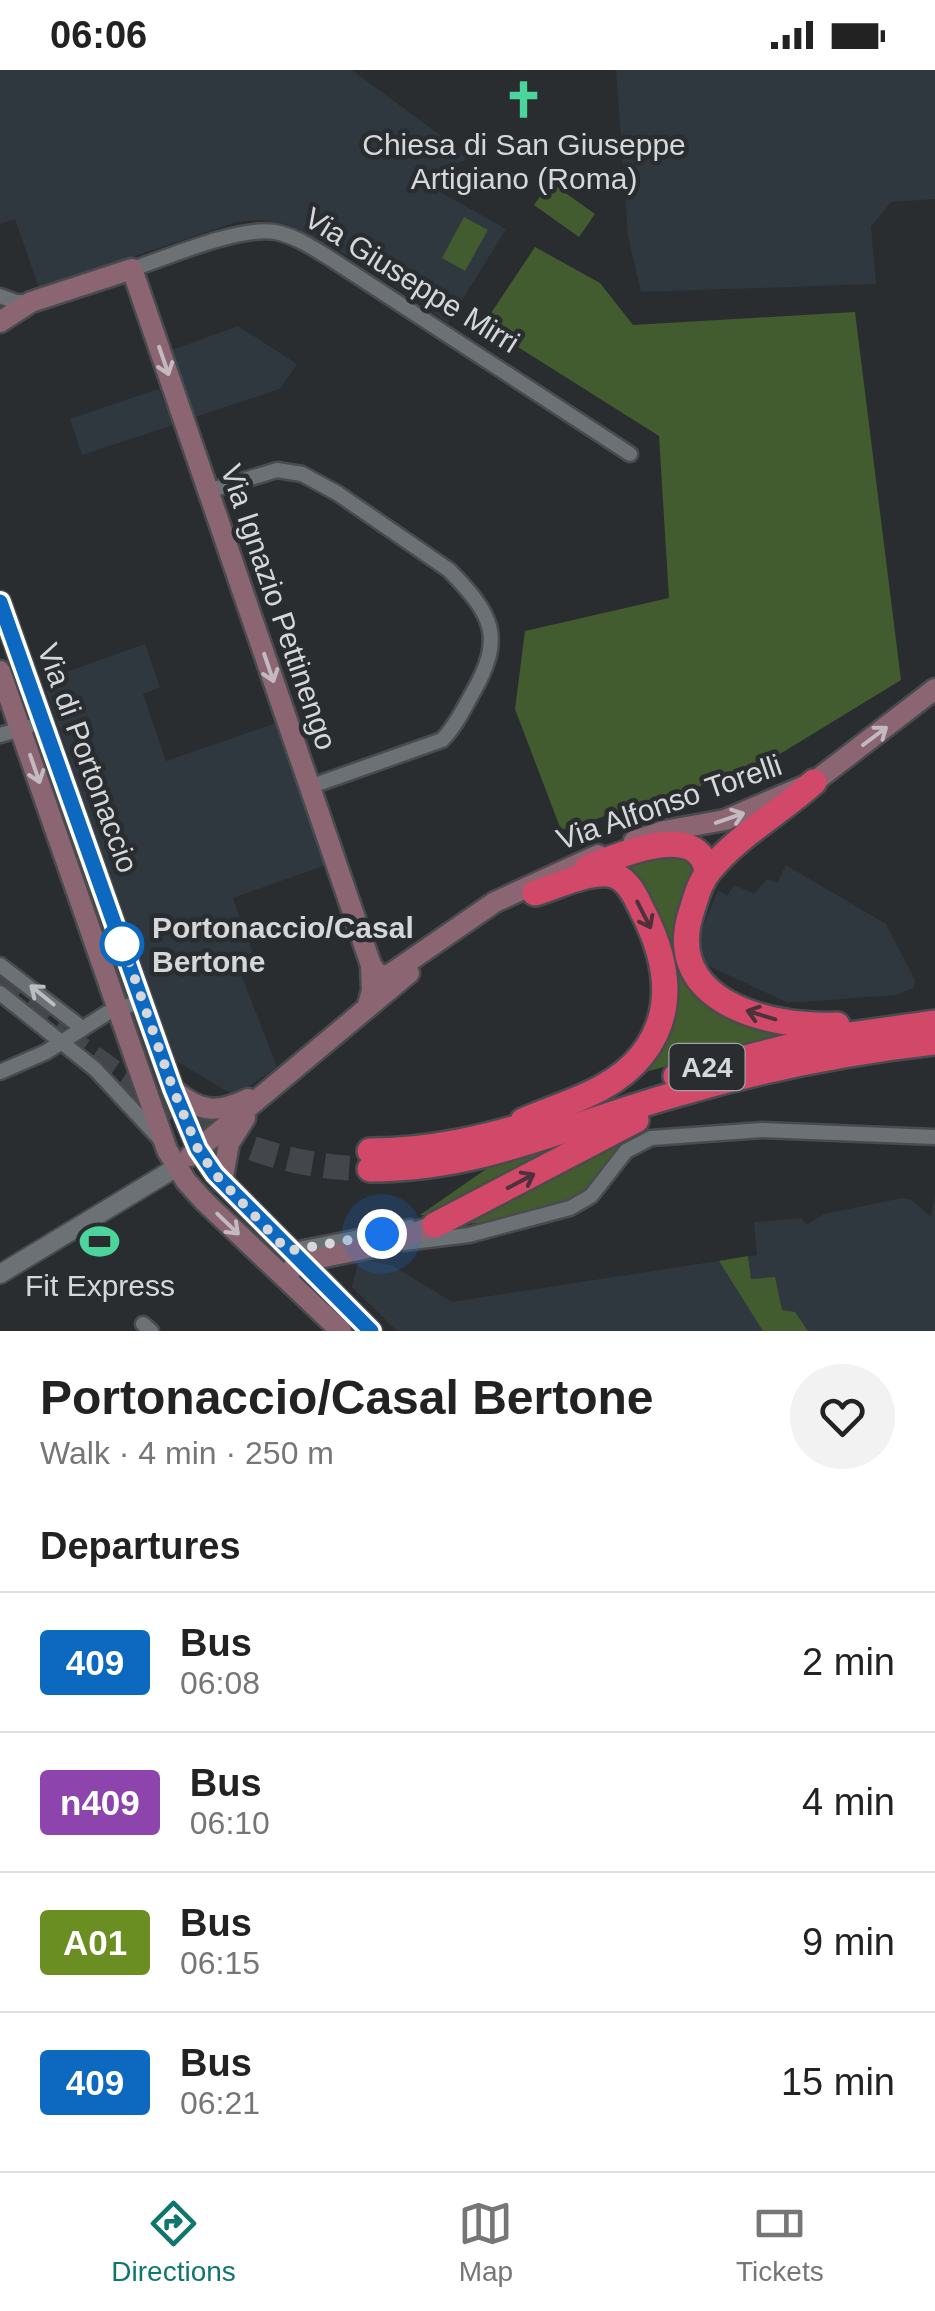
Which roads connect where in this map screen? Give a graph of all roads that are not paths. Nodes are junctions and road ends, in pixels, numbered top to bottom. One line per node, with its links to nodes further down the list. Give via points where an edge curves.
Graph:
1 (132, 268): 3 (main road, Via Giuseppe Mirri); 5 (street, Via Giuseppe Mirri, via 246,233 291,237); 6 (main road, Via Ignazio Pettinengo, one-way to 6)
2 (0, 296): 3 (street, Via Giuseppe Mirri)
3 (30, 302): 4 (main road, Via Giuseppe Mirri)
4 (0, 322)
5 (630, 454)
6 (208, 491): 15 (main road, Via Ignazio Pettinengo, one-way to 15); 15 (street, via 277,470 312,478 448,570 491,628 488,663 442,740)
7 (0, 602): 8 (main road, Via di Portonaccio)
8 (26, 672): 9 (street); 11 (main road, Via di Portonaccio)
9 (1, 676): 12 (main road, Via di Portonaccio)
10 (935, 689): 14 (main road, Via Alfonso Torelli, one-way to 10)
11 (46, 728): 12 (street); 21 (main road, Via di Portonaccio)
12 (21, 729): 13 (street); 22 (main road, Via di Portonaccio, one-way to 22)
13 (0, 735)
14 (814, 782): 16 (highway); 19 (main road, Via Alfonso Torelli, one-way to 14, via 564,868 658,832 725,820)
15 (309, 788): 19 (main road, Via Ignazio Pettinengo)
16 (707, 872): 17 (highway, via 691,848 659,845); 25 (highway, one-way to 16, via 802,1025 757,1015 713,994 692,972 685,946)
17 (535, 893): 23 (main road, Via Alfonso Torelli, via 456,939); 33 (highway, one-way to 33, via 593,876 621,879 660,948 664,1006 652,1040 620,1078)
18 (0, 965): 24 (street, one-way to 18)
19 (381, 969): 23 (main road, Via Ignazio Pettinengo)
20 (0, 992): 26 (street)
21 (142, 1000): 22 (street); 28 (main road, Via di Portonaccio)
22 (117, 1008): 24 (street); 32 (main road, Via di Portonaccio)
23 (366, 1008): 30 (main road, Via Alfonso Torelli)
24 (82, 1028): 26 (street)
25 (932, 1030): 29 (highway, A24); 33 (highway, A24, via 838,1036 752,1054)
26 (62, 1043): 27 (street); 31 (street)
27 (0, 1072)
28 (173, 1089): 30 (main road, via 211,1111); 32 (street); 36 (main road, Via di Portonaccio)
29 (688, 1090): 33 (highway, A24, via 481,1158 434,1167 370,1160); 39 (highway, one-way to 29)
30 (264, 1092): 36 (main road, Via Alfonso Torelli); 38 (main road, via 231,1139)
31 (121, 1096): 32 (street); 35 (street)
32 (148, 1096): 35 (main road, Via di Portonaccio)
33 (493, 1136)
34 (935, 1137): 40 (street, via 772,1130 658,1137 626,1151 580,1203)
35 (164, 1145): 37 (main road, Via di Portonaccio)
36 (198, 1149): 37 (main road, Via Alfonso Torelli); 38 (main road, Via di Portonaccio)
37 (177, 1167): 43 (street); 44 (main road, Via di Portonaccio, one-way to 44)
38 (222, 1182): 42 (main road, Via di Portonaccio)
39 (434, 1226): 40 (street); 41 (main road); 42 (street)
40 (469, 1234): 41 (street)
41 (386, 1244): 42 (main road)
42 (294, 1257): 44 (main road); 45 (main road, Via di Portonaccio)
43 (0, 1274)
44 (283, 1277): 46 (main road, Via di Portonaccio)
45 (364, 1329)
46 (341, 1331)

